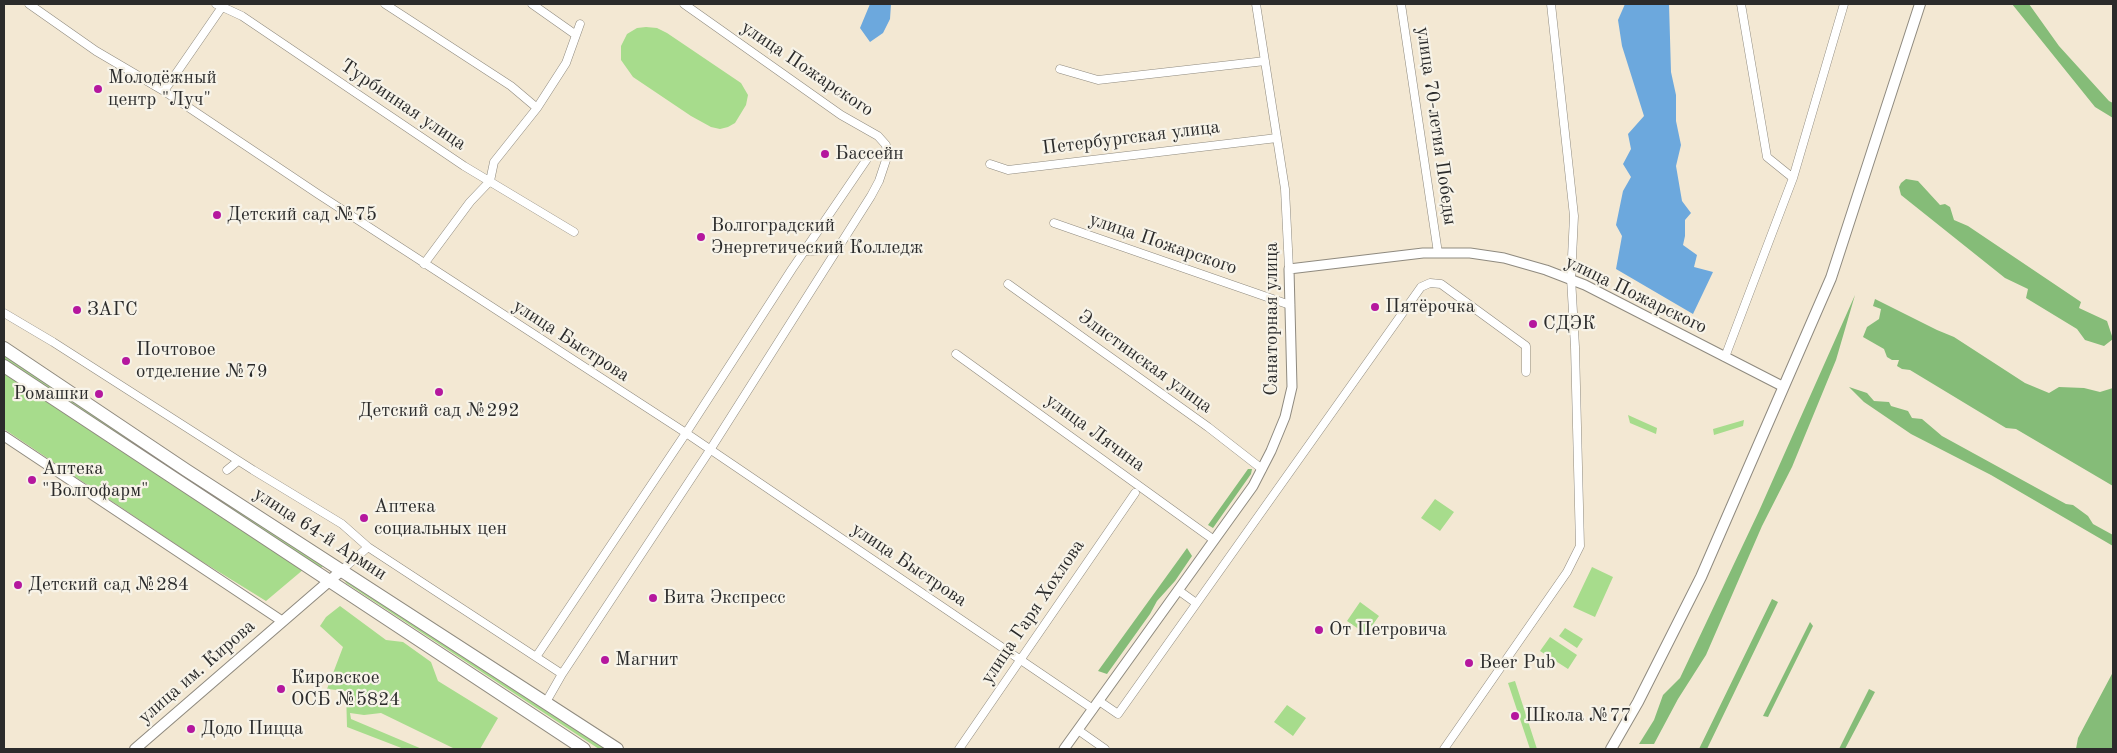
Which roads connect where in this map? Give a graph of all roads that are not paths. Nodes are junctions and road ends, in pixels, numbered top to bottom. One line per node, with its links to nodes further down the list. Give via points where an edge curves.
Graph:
1 (29, 4): 16 (street, улица Быстрова, via 96,51)
2 (386, 4): 17 (street, via 511,86)
3 (532, 4): 13 (street)
4 (684, 4): 25 (street, улица Пожарского, via 841,115 878,136 886,145 887,157 880,180)
5 (1256, 4): 14 (street, Санаторная улица)
6 (1401, 4): 27 (street, улица 70-летия Победы)
7 (1550, 4): 30 (street, via 1574,216)
8 (1741, 4): 21 (street, via 1767,157)
9 (1844, 4): 21 (street)
10 (1920, 4): 39 (main road, via 1831,278)
11 (221, 5): 16 (street); 22 (street, Турбинная улица)
12 (580, 24): 13 (street)
13 (576, 35): 17 (street, via 566,63)
14 (1265, 61): 15 (street, via 1098,80); 18 (street, Санаторная улица)
15 (1060, 69)
16 (164, 91): 28 (street, улица Быстрова)
17 (537, 108): 22 (street, via 494,162)
18 (1277, 138): 20 (street, Петербургская улица, via 1008,170); 29 (street, Санаторная улица, via 1287,209)
19 (867, 159): 26 (street)
20 (990, 164)
21 (1792, 178): 36 (street)
22 (490, 181): 24 (street, Турбинная улица); 28 (street, via 470,202)
23 (1054, 223): 32 (street, улица Пожарского)
24 (574, 232)
25 (836, 250): 26 (street); 42 (street)
26 (804, 251): 40 (street)
27 (1438, 253): 29 (street, улица Пожарского); 30 (street, улица Пожарского, via 1504,258)
28 (424, 264): 40 (street, улица Быстрова)
29 (1289, 269): 32 (street, Санаторная улица)
30 (1571, 278): 36 (street, улица Пожарского); 67 (street, via 1580,546 1568,572)
31 (1008, 284): 44 (street, Элистинская улица)
32 (1290, 305): 44 (street, Санаторная улица, via 1292,387 1285,418)
33 (4, 313): 43 (street)
34 (4, 348): 49 (highway, улица 64-й Армии)
35 (956, 354): 47 (street, улица Лячина)
36 (1725, 357): 39 (street, улица Пожарского)
37 (4, 366): 50 (highway, улица 64-й Армии)
38 (1526, 372): 52 (street, via 1526,346 1441,284 1430,283 1421,287)
39 (1782, 386): 68 (main road, via 1701,577)
40 (686, 434): 42 (street, улица Быстрова); 54 (street)
41 (4, 436): 53 (street)
42 (710, 450): 55 (street, улица Быстрова); 56 (street)
43 (238, 461): 45 (street); 48 (street, via 342,524)
44 (1262, 469): 47 (street, Санаторная улица)
45 (227, 470)
46 (1135, 493): 55 (street, улица Гаря Хохлова)
47 (1214, 540): 51 (street, Санаторная улица)
48 (368, 548): 49 (street); 54 (street)
49 (342, 570): 50 (main road, улица им. Кирова); 58 (highway, улица 64-й Армии)
50 (329, 580): 53 (main road, улица им. Кирова); 62 (highway, улица 64-й Армии)
51 (1178, 590): 52 (street); 57 (street, Санаторная улица)
52 (1196, 603): 57 (street, via 1118,714)
53 (282, 621): 61 (main road, улица им. Кирова)
54 (536, 657): 56 (street)
55 (1020, 660): 59 (street, улица Быстрова); 64 (street, улица Гаря Хохлова)
56 (562, 674): 58 (street)
57 (1099, 701): 59 (street, Санаторная улица)
58 (546, 702): 63 (highway, улица 64-й Армии)
59 (1093, 709): 60 (street, Санаторная улица)
60 (1078, 730): 65 (street, Санаторная улица); 66 (street)
61 (135, 749)
62 (584, 749)
63 (617, 749)
64 (959, 749)
65 (1064, 749)
66 (1105, 749)
67 (1444, 749)
68 (1612, 749)

